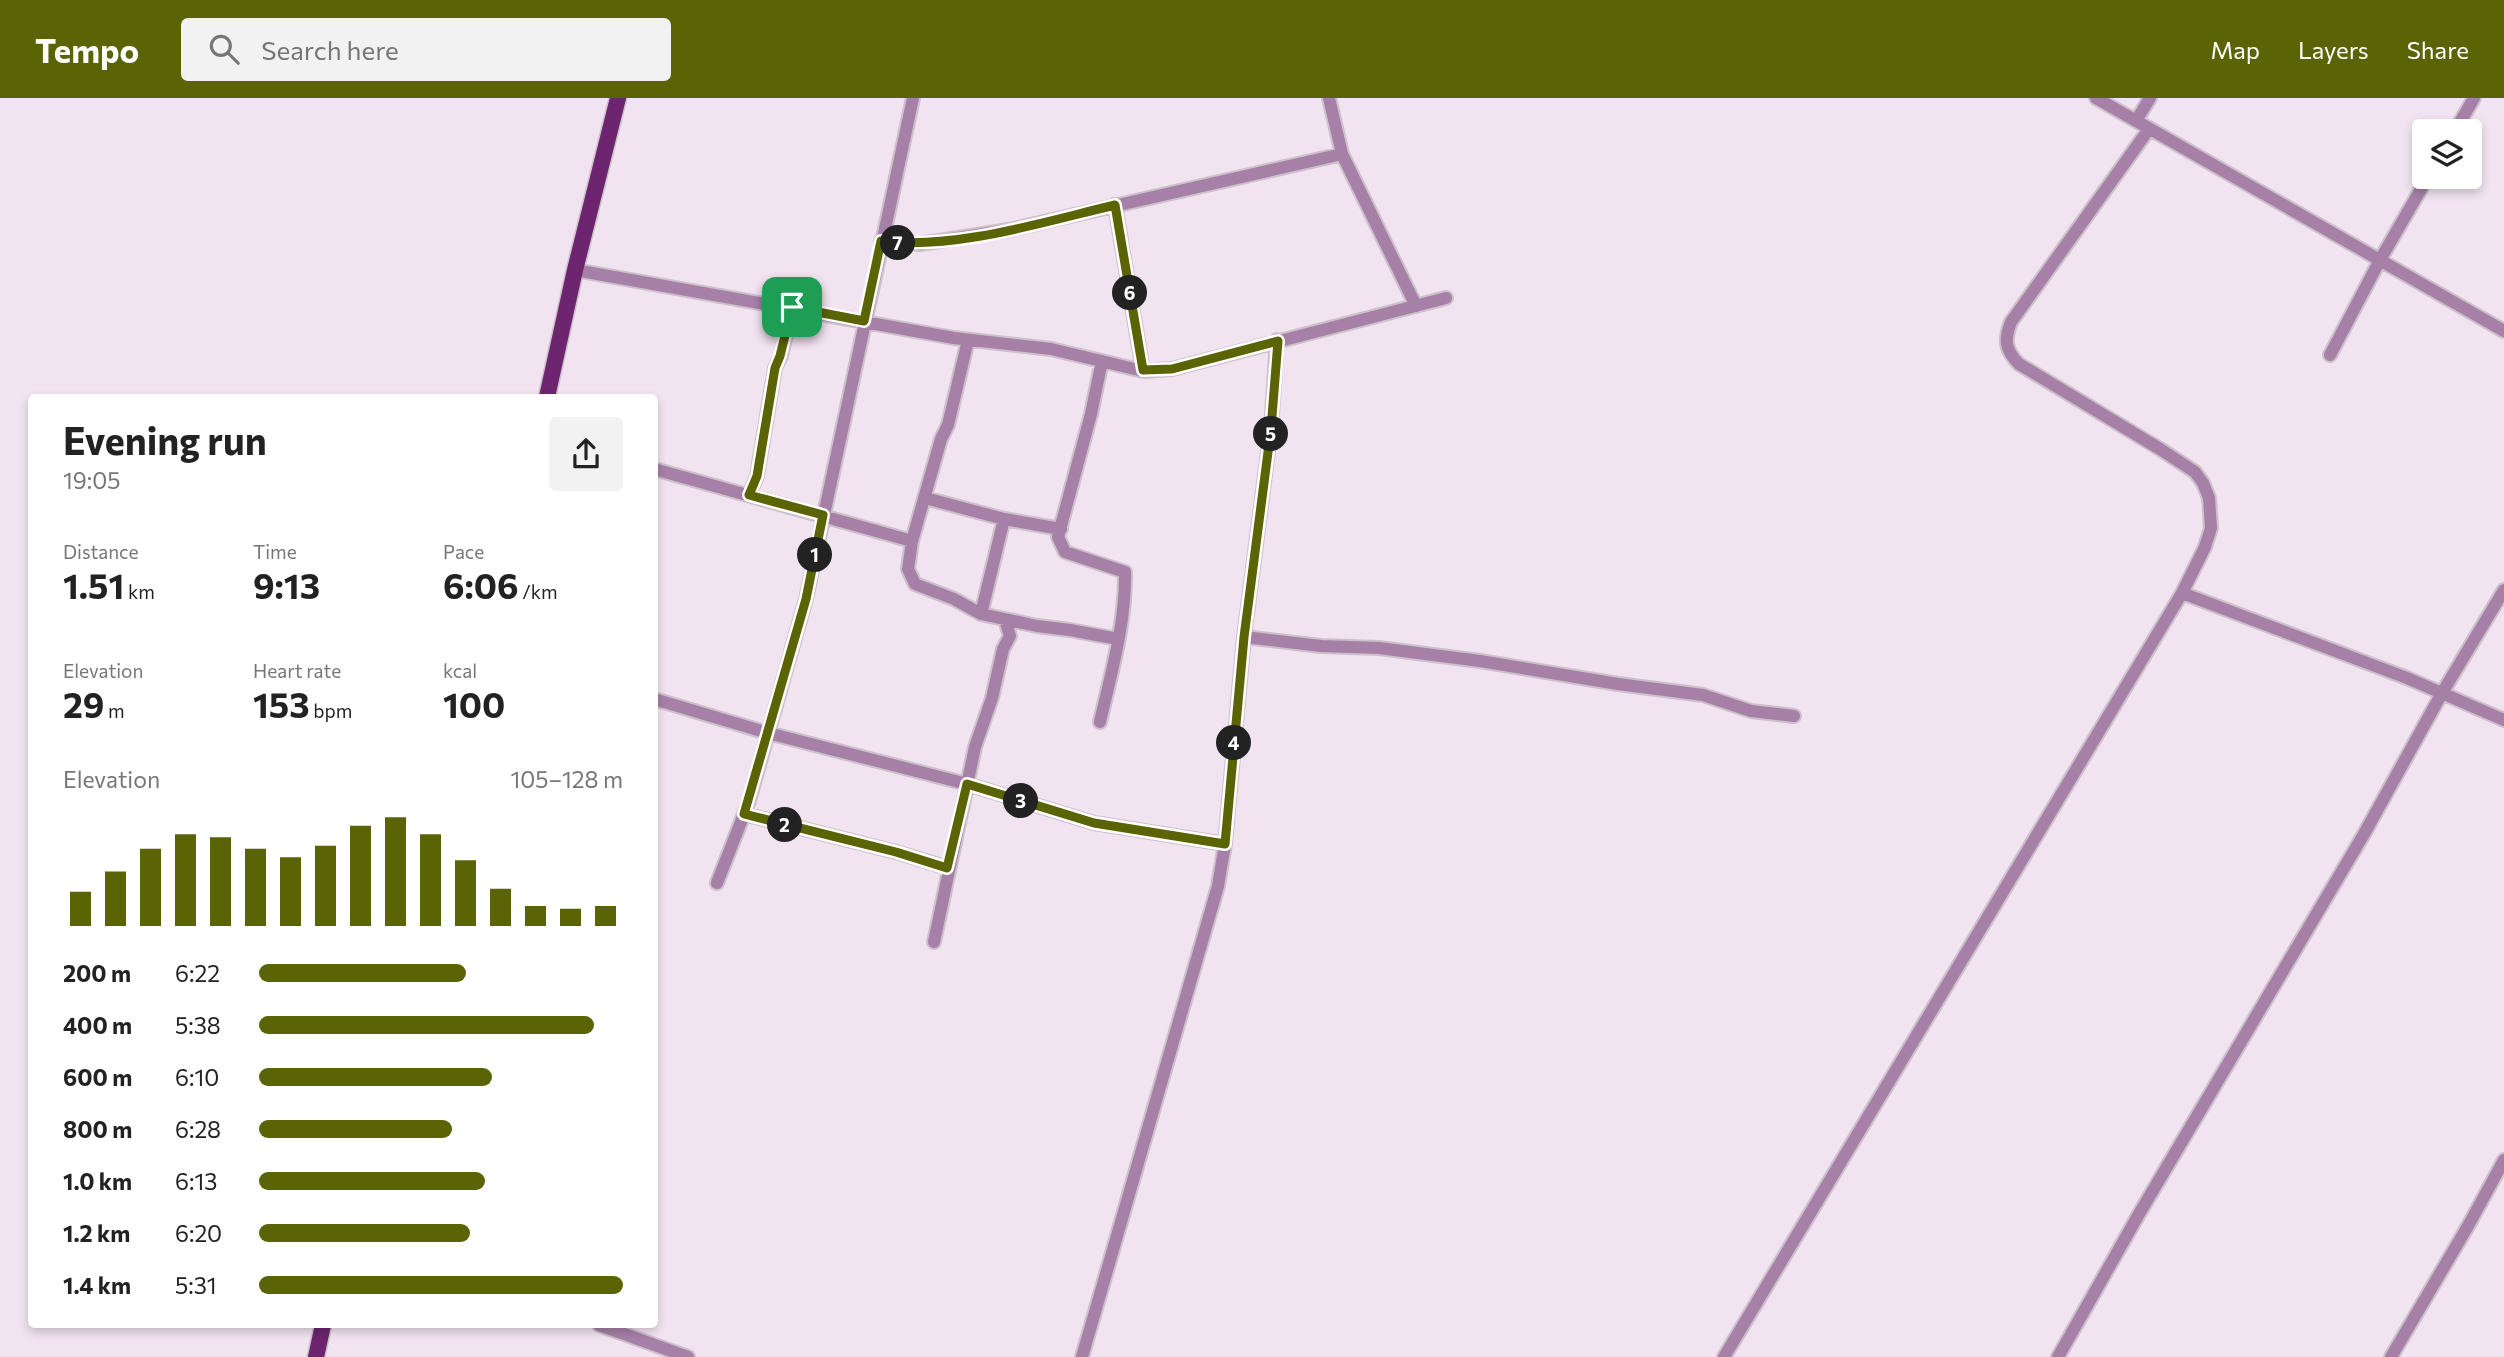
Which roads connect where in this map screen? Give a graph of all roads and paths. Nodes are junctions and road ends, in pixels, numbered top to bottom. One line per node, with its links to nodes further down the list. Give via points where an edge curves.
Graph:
1 (618, 98): 15 (main road)
2 (913, 98): 13 (street)
3 (1329, 98): 10 (street)
4 (2096, 98): 8 (street)
5 (2150, 98): 8 (street)
6 (2474, 98): 7 (street)
7 (2462, 119)
8 (2136, 121): 9 (street)
9 (2149, 129): 14 (street); 35 (street, via 2011,322 2006,346 2019,364 2160,449 2195,472 2203,483 2211,528)
10 (1342, 153): 12 (street); 17 (street)
11 (2421, 189): 14 (street)
12 (1115, 205): 13 (street, via 946,240 920,244); 25 (street)
13 (881, 241): 19 (street)
14 (2380, 260): 20 (street); 23 (street)
15 (575, 270): 18 (street); 26 (main road)
16 (1446, 298): 17 (street)
17 (1416, 306): 22 (street)
18 (792, 307): 19 (street); 28 (street, via 775,368 757,476)
19 (864, 321): 21 (street); 30 (street)
20 (2504, 331)
21 (968, 340): 24 (street, via 1051,349); 29 (street)
22 (1278, 341): 25 (street, via 1172,369); 38 (street)
23 (2330, 355)
24 (1102, 361): 25 (street); 32 (street)
25 (1143, 370)
26 (548, 394)
27 (658, 470): 28 (street)
28 (749, 495): 30 (street)
29 (925, 498): 31 (street); 33 (street)
30 (823, 515): 33 (street); 45 (street, via 806,599)
31 (1004, 519): 32 (street); 36 (street)
32 (1061, 529): 39 (street, via 1058,537 1065,552 1125,572)
33 (912, 541): 36 (street, via 908,569 915,584)
34 (2504, 590): 40 (street)
35 (2182, 593): 40 (street); 58 (street)
36 (981, 614): 37 (street)
37 (1005, 620): 39 (street); 46 (street, via 1010,636)
38 (1244, 637): 42 (street, via 1480,661 1703,695 1751,710); 48 (street)
39 (1118, 639): 44 (street)
40 (2442, 693): 43 (street); 59 (street)
41 (658, 700): 45 (street)
42 (1794, 716)
43 (2504, 720)
44 (1100, 722)
45 (768, 733): 46 (street); 47 (street)
46 (967, 784): 48 (street, via 1094,823); 49 (street)
47 (744, 814): 49 (street); 50 (street)
48 (1225, 844): 57 (street, via 1218,886)
49 (947, 868): 51 (street)
50 (717, 883)
51 (934, 942)
52 (2504, 1160): 60 (street)
53 (322, 1328): 55 (main road)
54 (607, 1328): 56 (street)
55 (316, 1357)
56 (688, 1357)
57 (1082, 1357)
58 (1724, 1357)
59 (2058, 1357)
60 (2391, 1357)

